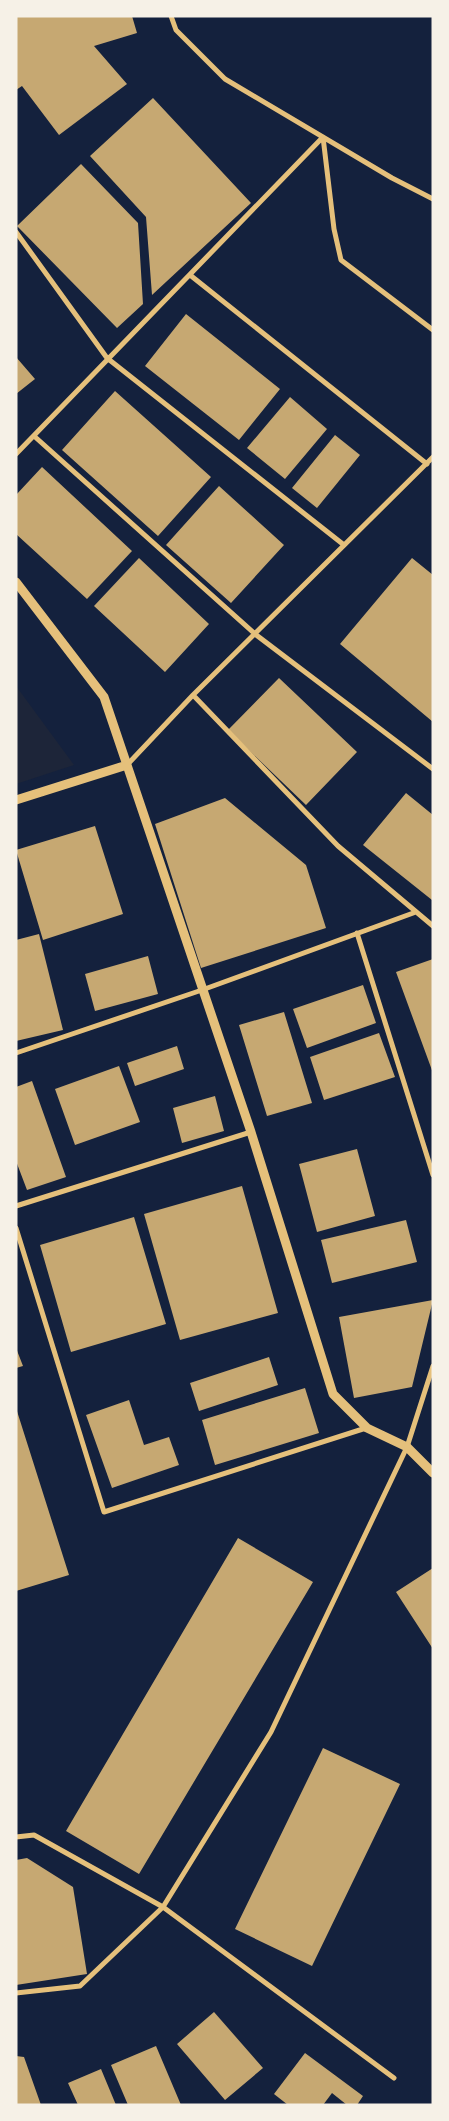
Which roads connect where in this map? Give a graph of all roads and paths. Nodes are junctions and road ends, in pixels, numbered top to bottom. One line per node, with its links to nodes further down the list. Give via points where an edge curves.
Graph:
1 (171, 16): 2 (street, via 176,30 225,79)
2 (323, 137): 3 (street); 5 (street); 6 (street, via 341,260)
3 (433, 199)
4 (16, 232): 7 (street)
5 (190, 274): 7 (street); 11 (street)
6 (433, 330)
7 (107, 358): 8 (street); 12 (street)
8 (34, 436): 9 (street); 14 (street)
9 (16, 454)
10 (433, 457): 11 (street)
11 (427, 464): 12 (street)
12 (344, 545): 14 (street)
13 (16, 582): 16 (street, via 104,697)
14 (255, 634): 15 (street); 17 (street)
15 (193, 695): 16 (street); 19 (street, via 338,846)
16 (127, 765): 18 (street); 22 (street)
17 (433, 768)
18 (16, 800)
19 (416, 912): 20 (street); 21 (street)
20 (433, 926)
21 (357, 933): 22 (street); 25 (street)
22 (202, 990): 23 (street); 24 (street)
23 (16, 1053)
24 (251, 1132): 26 (street); 29 (street, via 333,1394)
25 (433, 1175)
26 (16, 1206)
27 (16, 1228): 29 (street, via 104,1512)
28 (433, 1366): 30 (street)
29 (367, 1428): 30 (street)
30 (407, 1447): 31 (street); 33 (street, via 271,1732)
31 (433, 1473)
32 (16, 1837): 33 (street, via 34,1835)
33 (163, 1907): 34 (street, via 80,1986); 35 (street)
34 (16, 1993)
35 (394, 2078)

